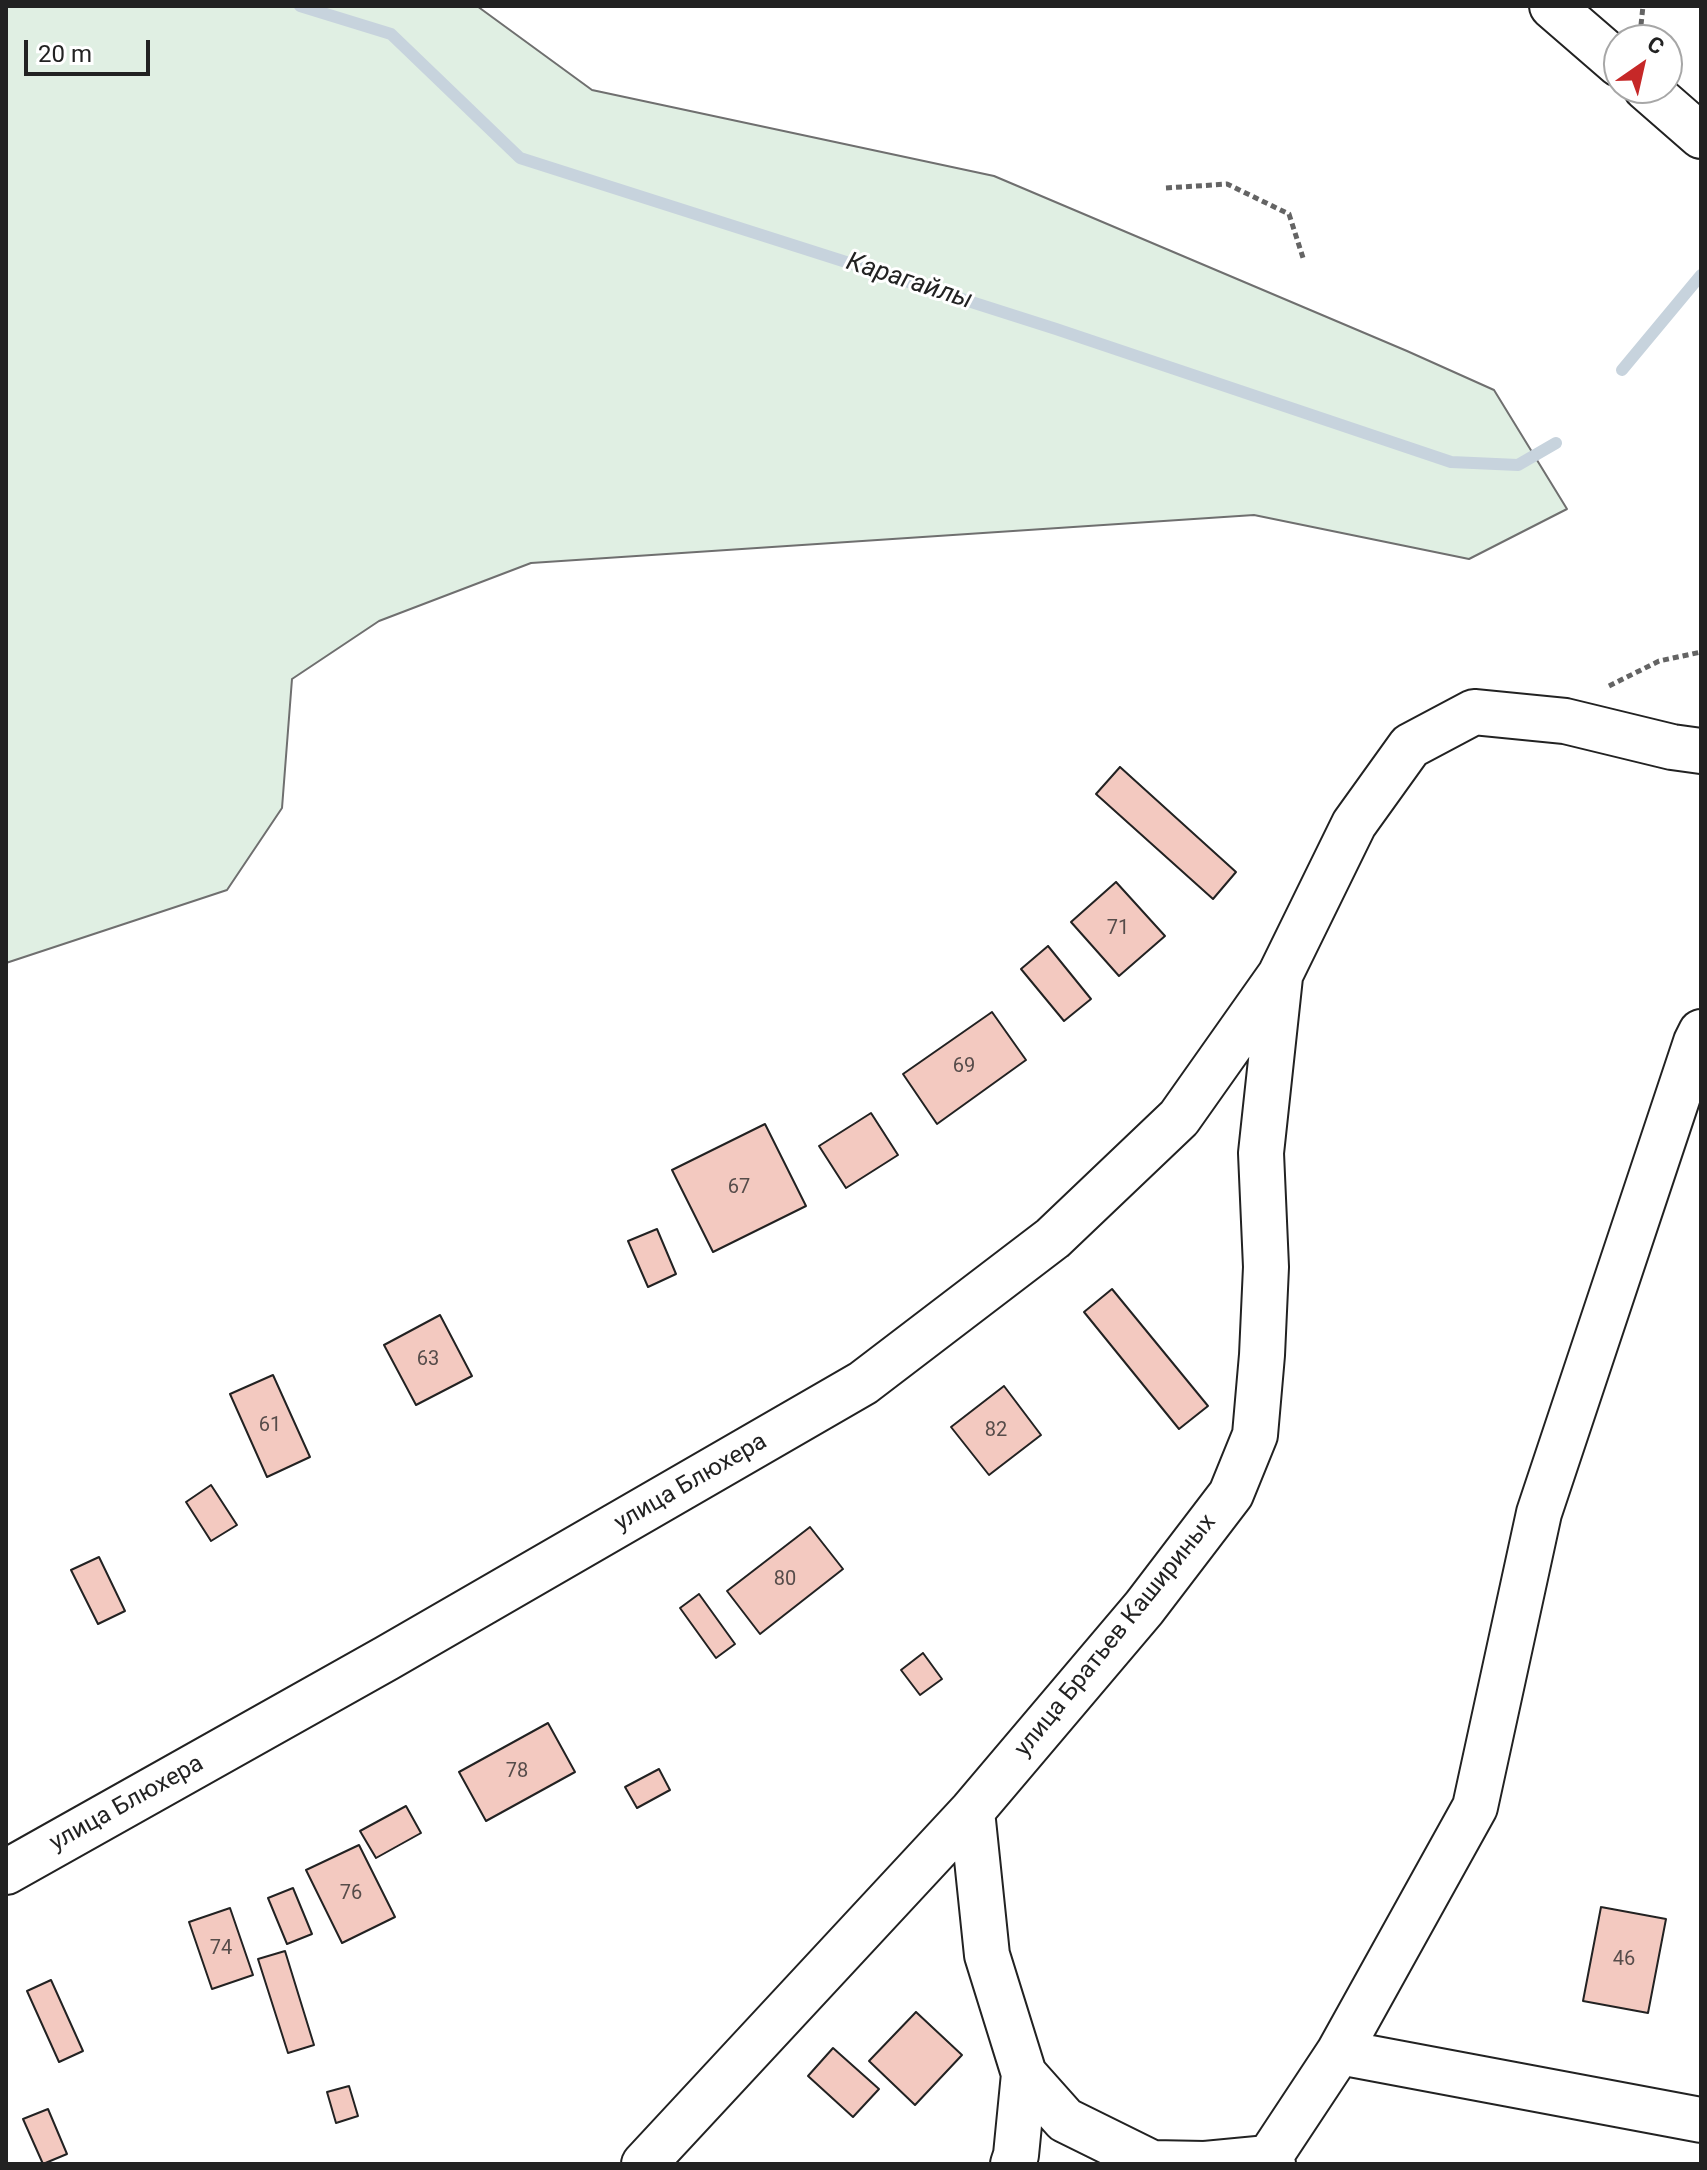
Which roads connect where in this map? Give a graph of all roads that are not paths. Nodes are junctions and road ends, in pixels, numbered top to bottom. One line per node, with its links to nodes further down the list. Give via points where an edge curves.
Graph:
1 (1552, 6): 2 (street)
2 (1603, 50)
3 (1664, 104): 4 (street)
4 (1701, 136)
5 (1701, 751): 6 (street, via 1565,721 1474,712 1410,746 1354,824)
6 (1280, 975): 8 (street, улица Братьев Кашириных, via 1261,1153 1266,1267 1255,1435 1231,1494 1144,1608); 9 (street, улица Блюхера, via 1179,1118 1053,1238 863,1383)
7 (1701, 1032): 10 (street, via 1539,1513 1475,1807)
8 (972, 1811): 11 (street, via 987,1955); 14 (street, улица Братьев Кашириных)
9 (6, 1872)
10 (1339, 2052): 12 (street); 13 (street)
11 (1024, 2074): 13 (street, via 1065,2120 1152,2163); 15 (street)
12 (1701, 2120)
13 (1269, 2162)
14 (644, 2164)
15 (1013, 2164)

